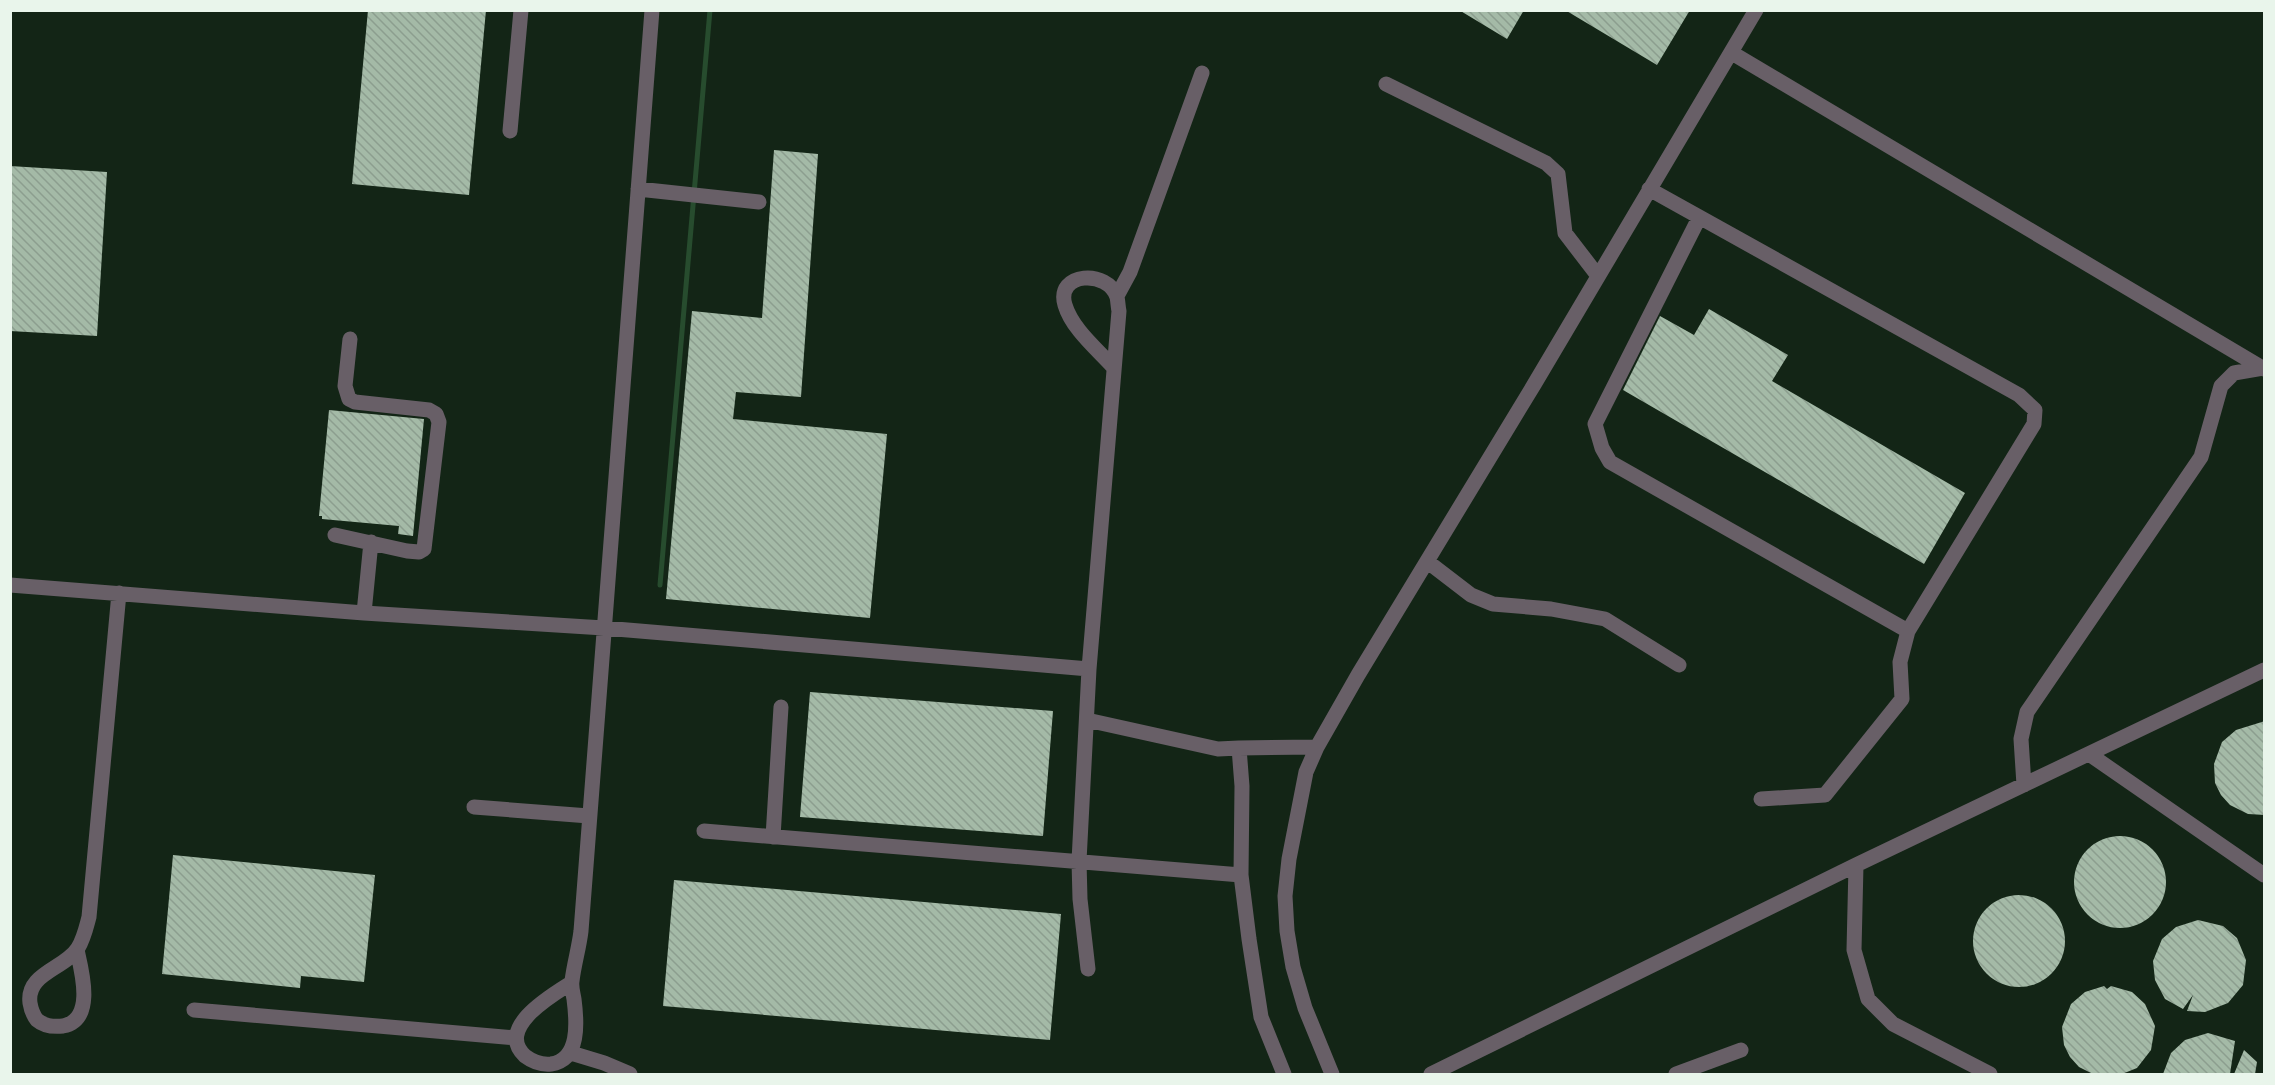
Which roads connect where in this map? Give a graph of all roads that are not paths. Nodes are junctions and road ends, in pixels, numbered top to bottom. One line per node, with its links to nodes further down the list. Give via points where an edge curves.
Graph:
1 (521, 10): 7 (street)
2 (652, 10): 8 (street)
3 (1756, 10): 4 (street)
4 (1732, 53): 9 (street); 16 (street)
5 (1202, 73): 13 (street, via 1130,272)
6 (1386, 84): 12 (street, via 1546,163 1558,174 1565,233)
7 (510, 131)
8 (638, 189): 10 (street); 23 (street)
9 (1649, 189): 11 (street); 12 (street)
10 (759, 202)
11 (1699, 219): 24 (street, via 1595,424 1602,448 1610,462); 24 (street, via 2019,395 2035,410 2034,424)
12 (1598, 276): 19 (street)
13 (1117, 296): 15 (street); 15 (street, via 1108,284 1085,277 1067,286 1064,295 1064,304 1079,329)
14 (350, 339): 18 (street, via 345,386 349,399 429,410 439,422 424,549 407,551)
15 (1114, 368): 26 (street)
16 (2264, 369): 33 (street, via 2234,373 2221,386 2201,457 2027,712 2021,739)
17 (335, 535): 18 (street)
18 (371, 542): 22 (street)
19 (1428, 562): 25 (street, via 1471,595 1493,604 1605,619); 30 (street)
20 (10, 585): 21 (street)
21 (119, 593): 22 (street); 43 (street, via 89,918)
22 (364, 613): 23 (street)
23 (604, 628): 26 (street); 36 (street)
24 (1908, 631): 34 (street, via 1900,662 1902,699 1825,795)
25 (1679, 665)
26 (1089, 669): 29 (street)
27 (2265, 670): 32 (street)
28 (781, 707): 38 (street)
29 (1087, 720): 31 (street, via 1218,748); 39 (street)
30 (1317, 747): 31 (street); 52 (street, via 1306,772 1285,896 1293,967)
31 (1239, 748): 41 (street)
32 (2089, 754): 33 (street); 42 (street)
33 (2024, 785): 40 (street)
34 (1761, 800)
35 (474, 807): 36 (street)
36 (589, 816): 45 (street, via 581,931)
37 (704, 831): 38 (street)
38 (773, 837): 39 (street)
39 (1078, 861): 41 (street); 44 (street)
40 (1856, 865): 53 (street); 55 (street, via 1854,950 1868,999 1893,1024)
41 (1241, 875): 51 (street, via 1261,1017)
42 (2265, 875)
43 (77, 950): 43 (street, via 30,990 31,1009 42,1024 67,1025 76,1020 82,1009 84,989)
44 (1088, 969)
45 (572, 983): 47 (street, via 526,1017); 49 (street, via 576,1026)
46 (194, 1011): 47 (street)
47 (516, 1038): 49 (street, via 523,1054 533,1062 560,1062)
48 (1742, 1050): 54 (street)
49 (571, 1053): 50 (street)
50 (630, 1074)
51 (1284, 1074)
52 (1332, 1074)
53 (1431, 1074)
54 (1676, 1074)
55 (1990, 1074)

